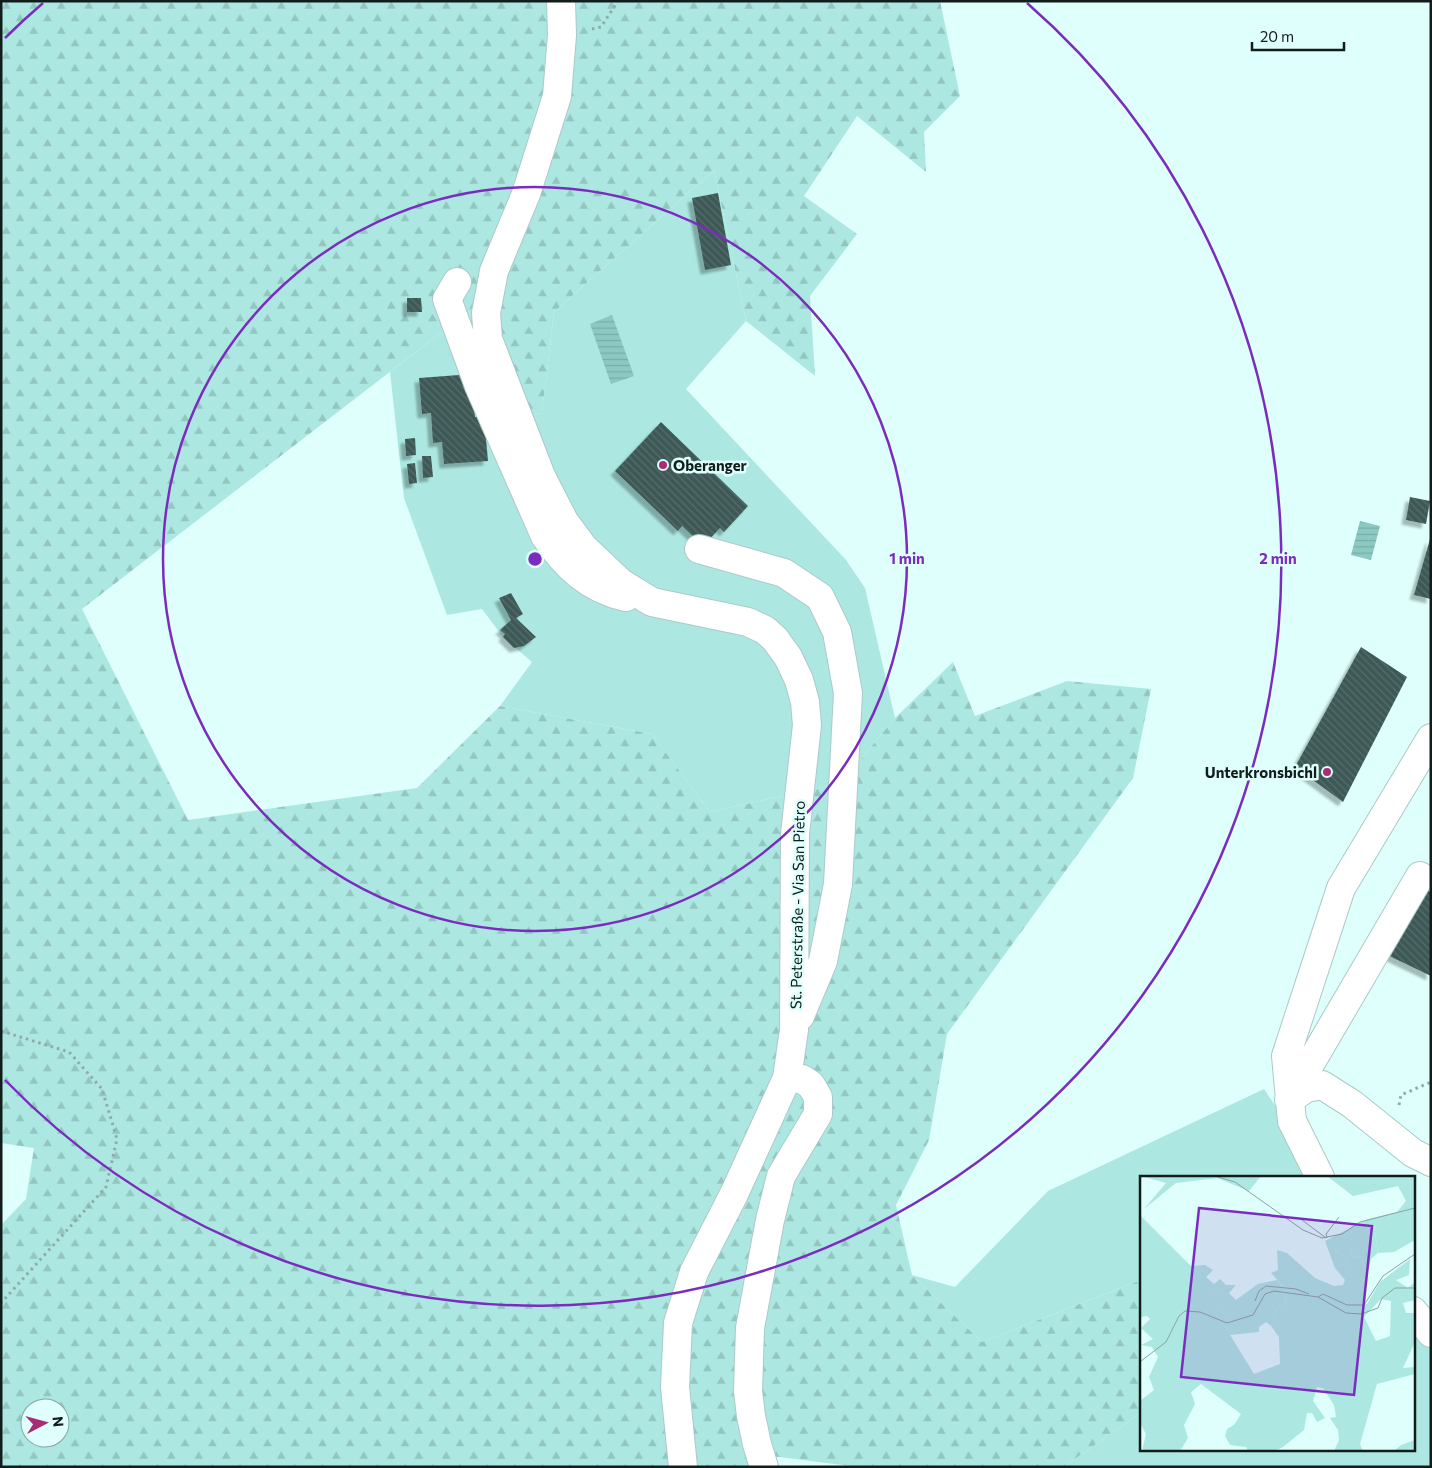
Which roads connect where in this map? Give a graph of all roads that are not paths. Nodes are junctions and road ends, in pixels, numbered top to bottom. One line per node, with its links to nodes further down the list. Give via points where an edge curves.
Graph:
1 (560, 1): 4 (street, St. Peterstraße - Via San Pietro, via 562,36 557,96 526,194 494,271 486,313 488,338 541,476 564,521 603,568)
2 (457, 282): 4 (street, via 447,299 479,386 545,536 557,555 592,584 617,595)
3 (700, 549): 7 (street, via 784,572 820,597 837,632 848,693 838,884 823,961)
4 (652, 602): 7 (street, St. Peterstraße - Via San Pietro, via 748,622 765,630 788,657 799,680 807,725 795,834)
5 (1431, 738): 9 (street, via 1341,888 1286,1056)
6 (1420, 876): 9 (street)
7 (794, 1030): 8 (street, St. Peterstraße - Via San Pietro)
8 (787, 1078): 14 (street, St. Peterstraße - Via San Pietro, via 694,1272 678,1323 675,1387); 15 (street, via 802,1078 811,1085 818,1097 818,1114 782,1176 770,1220 750,1328 748,1391)
9 (1289, 1100): 10 (street, via 1306,1088 1322,1085 1352,1104 1413,1153); 11 (street, via 1292,1121)
10 (1431, 1162)
11 (1320, 1176)
12 (1414, 1312): 13 (street)
13 (1431, 1333)
14 (683, 1467)
15 (764, 1467)

